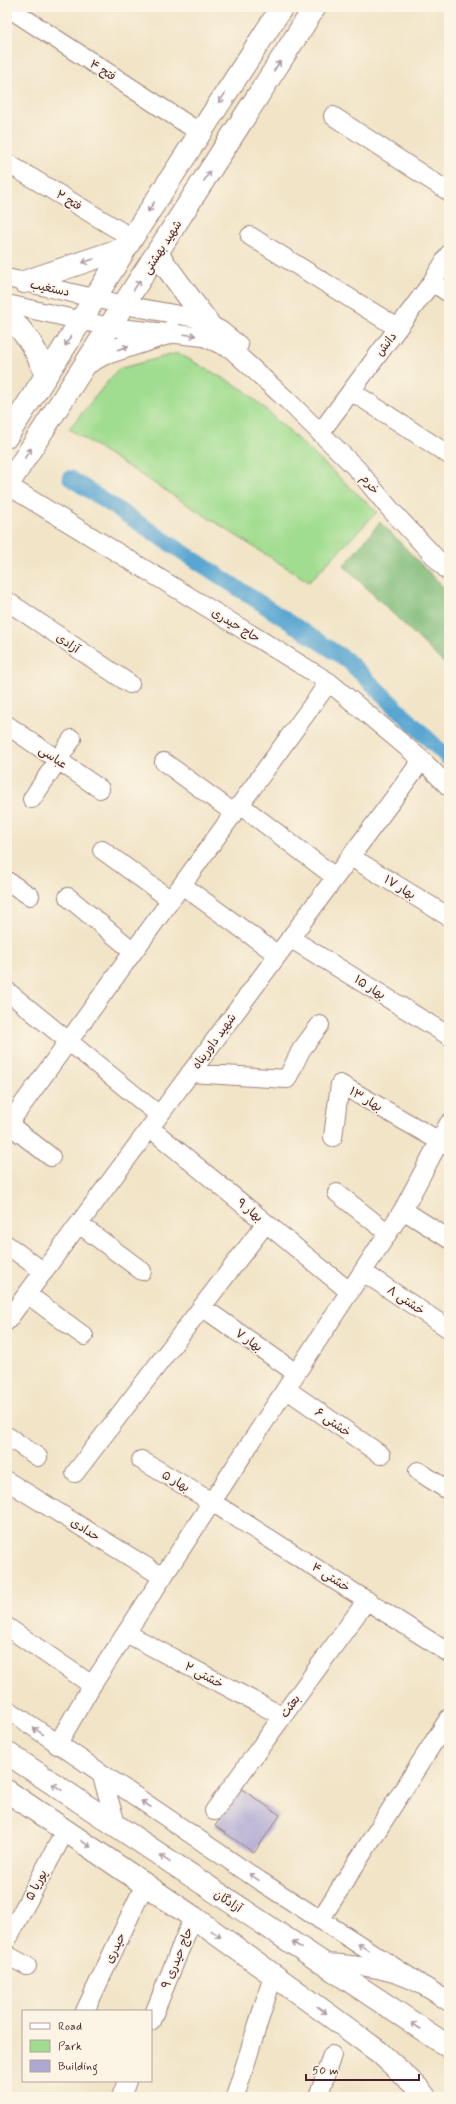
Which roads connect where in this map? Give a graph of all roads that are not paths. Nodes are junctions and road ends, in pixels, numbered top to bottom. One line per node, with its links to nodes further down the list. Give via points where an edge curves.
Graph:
1 (7, 7): 7 (street, فتح ۴)
2 (315, 7): 5 (main road, شهید بهشتی, one-way to 2)
3 (276, 9): 4 (main road)
4 (238, 74): 5 (main road); 7 (main road, one-way to 7)
5 (261, 90): 12 (main road, شهید بهشتی, one-way to 5)
6 (333, 116): 9 (street)
7 (199, 132): 11 (main road, one-way to 11)
8 (7, 163): 11 (street, فتح ۲)
9 (449, 192)
10 (250, 236): 24 (street)
11 (128, 243): 14 (main road, one-way to 14); 17 (main road)
12 (157, 254): 19 (main road, شهید بهشتی, one-way to 12); 22 (main road)
13 (449, 254): 15 (street, دانش)
14 (15, 280): 17 (street, دستغیب)
15 (432, 282): 16 (street); 24 (street, دانش)
16 (449, 293)
17 (94, 297): 19 (street, دستغیب); 21 (main road)
18 (7, 304): 21 (street, خرم)
19 (124, 305): 22 (street, خرم, via 196,318); 23 (main road, شهید بهشتی)
20 (7, 317): 27 (main road, via 19,326 30,340)
21 (80, 321): 23 (street, خرم); 27 (main road, one-way to 27)
22 (208, 323): 29 (street, خرم, via 239,345)
23 (110, 327): 25 (street, خرم); 26 (main road, شهید بهشتی)
24 (398, 328): 28 (street, دانش)
25 (171, 332): 26 (main road, one-way to 25, via 103,354); 29 (street, خرم, one-way to 29, via 204,337 231,349)
26 (87, 363): 33 (main road, شهید بهشتی, one-way to 26)
27 (46, 375): 31 (main road)
28 (351, 391): 30 (street, دانش); 32 (street)
29 (287, 400): 30 (street, خرم)
30 (320, 433): 34 (street, خرم, via 357,469 390,509)
31 (7, 436)
32 (449, 455)
33 (7, 486): 36 (street, حاج حیدری)
34 (449, 572)
35 (7, 601): 37 (street, آزادی)
36 (329, 682): 41 (street, حاج حیدری); 46 (street)
37 (130, 684)
38 (7, 725): 40 (street, عباسی)
39 (72, 739): 40 (street)
40 (58, 760): 44 (street, عباسی); 45 (street)
41 (422, 760): 43 (street, حاج حیدری); 48 (street, شهید داورپناه)
42 (164, 762): 46 (street)
43 (449, 787)
44 (100, 789)
45 (32, 799)
46 (237, 809): 49 (street); 51 (street)
47 (102, 850): 54 (street)
48 (350, 857): 49 (street, شهید داورپناه); 55 (street, بهار ۱۷)
49 (335, 877): 56 (street, شهید داورپناه)
50 (7, 881): 52 (street)
51 (182, 885): 54 (street); 58 (street)
52 (30, 896)
53 (68, 897): 57 (street)
54 (171, 900): 57 (street)
55 (449, 917)
56 (290, 938): 58 (street, شهید داورپناه); 61 (street, بهار ۱۵)
57 (133, 951): 62 (street)
58 (278, 955): 63 (street, شهید داورپناه)
59 (7, 991): 62 (street, بهار ۹)
60 (320, 1025): 63 (street, via 301,1050 287,1079)
61 (449, 1036)
62 (69, 1041): 64 (street, بهار ۹); 66 (street)
63 (190, 1073): 64 (street, شهید داورپناه)
64 (155, 1122): 72 (street, بهار ۹); 73 (street, شهید داورپناه)
65 (449, 1123): 68 (street)
66 (7, 1124): 69 (street)
67 (333, 1137): 68 (street, بهار ۱۳, via 340,1084)
68 (444, 1144): 71 (street)
69 (51, 1157)
70 (337, 1193): 74 (street)
71 (403, 1210): 74 (street); 75 (street)
72 (266, 1223): 80 (street, بهار ۹); 82 (street)
73 (79, 1224): 77 (street); 78 (street, شهید داورپناه)
74 (388, 1233): 79 (street)
75 (449, 1239)
76 (7, 1245): 78 (street)
77 (142, 1271)
78 (44, 1272): 81 (street, شهید داورپناه)
79 (363, 1272): 80 (street); 84 (street, خشتی ۸)
80 (350, 1292): 86 (street)
81 (28, 1294): 83 (street, شهید داورپناه); 85 (street)
82 (202, 1307): 86 (street, بهار ۷); 93 (street)
83 (7, 1321)
84 (449, 1329)
85 (84, 1336)
86 (296, 1373): 87 (street)
87 (286, 1389): 89 (street, خشتی ۶); 96 (street)
88 (7, 1436): 90 (street)
89 (381, 1455)
90 (38, 1457)
91 (141, 1460): 96 (street, بهار ۵)
92 (418, 1471): 95 (street)
93 (76, 1473)
94 (7, 1481): 97 (street, حدادی)
95 (449, 1491)
96 (212, 1502): 97 (street); 98 (street, خشتی ۴)
97 (162, 1577): 100 (street)
98 (367, 1600): 101 (street, خشتی ۴); 104 (street, بعثت)
99 (7, 1627): 102 (street)
100 (126, 1633): 102 (street); 104 (street, خشتی ۲)
101 (449, 1653)
102 (92, 1685): 107 (street)
103 (7, 1709): 107 (street, one-way to 103)
104 (282, 1716): 111 (street, بعثت)
105 (449, 1718): 106 (street)
106 (444, 1738): 116 (street)
107 (57, 1745): 109 (street)
108 (7, 1753): 112 (main road, آزادگان, one-way to 108)
109 (100, 1774): 112 (street); 116 (street, one-way to 109)
110 (7, 1791): 113 (main road)
111 (214, 1811)
112 (117, 1827): 117 (main road, آزادگان, one-way to 112)
113 (65, 1831): 114 (main road, one-way to 114); 118 (street, پوریا ۵)
114 (145, 1884): 115 (main road); 125 (street, حیدری)
115 (186, 1912): 117 (main road, via 166,1889 168,1883 182,1881 252,1923); 122 (main road, one-way to 122); 126 (street, حاج حیدری ۹)
116 (320, 1920): 123 (street, one-way to 116)
117 (270, 1928): 120 (main road, آزادگان, one-way to 117)
118 (7, 1940)
119 (7, 1955): 121 (street)
120 (324, 1963): 123 (street, via 379,1969); 127 (main road, آزادگان, one-way to 120)
121 (27, 1966)
122 (273, 1976): 131 (street); 133 (main road, one-way to 133, via 379,2052)
123 (419, 1983): 124 (street)
124 (449, 2002)
125 (85, 2010)
126 (152, 2018)
127 (449, 2048)
128 (332, 2055): 132 (street)
129 (127, 2082): 130 (street)
130 (121, 2097)
131 (235, 2097)
132 (318, 2097)
133 (425, 2097)

